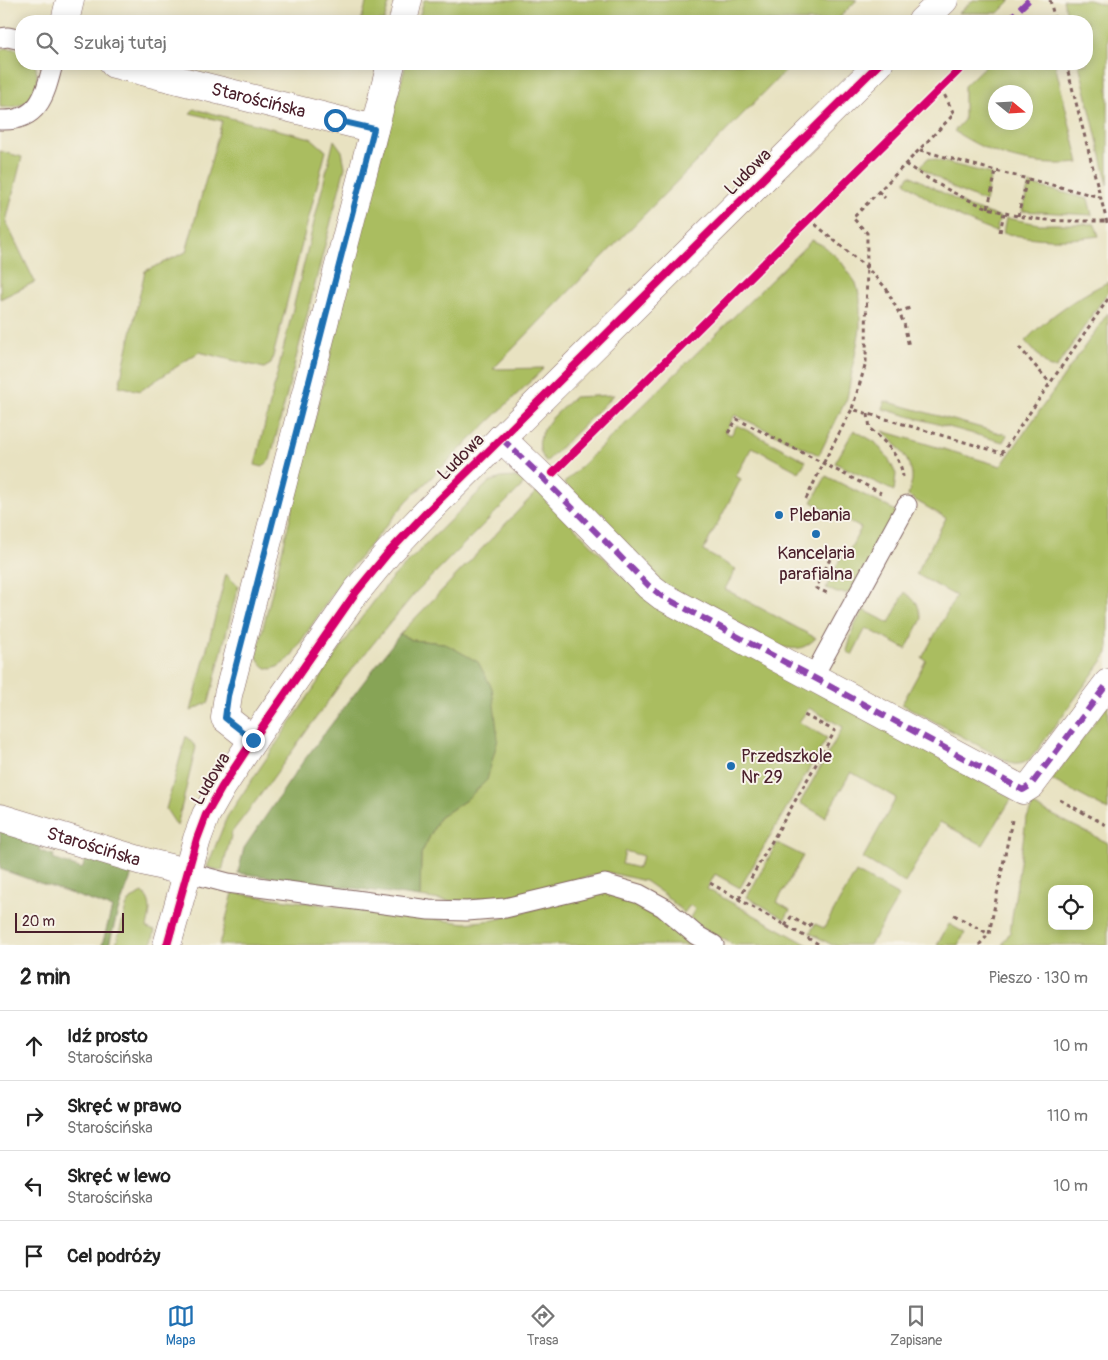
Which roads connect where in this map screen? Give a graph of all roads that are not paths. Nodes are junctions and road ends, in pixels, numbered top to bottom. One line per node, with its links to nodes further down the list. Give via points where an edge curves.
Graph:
1 (70, 0): 4 (street)
2 (408, 0): 5 (street)
3 (944, 0): 6 (street)
4 (66, 15)
5 (404, 15)
6 (928, 15)
7 (0, 38): 8 (lane)
8 (15, 39)
9 (51, 70): 13 (lane, via 43,98 35,109 25,116)
10 (138, 70): 14 (street, Starościńska)
11 (389, 70): 14 (street)
12 (873, 70): 15 (street, Ludowa)
13 (0, 120)
14 (374, 129): 19 (street, via 228,696 225,718)
15 (501, 438): 17 (street, via 649,586 676,605); 19 (street, Ludowa, via 388,553 347,605)
16 (907, 506): 17 (lane)
17 (813, 677): 18 (street, via 1023,790 1031,785)
18 (1108, 683)
19 (253, 740): 21 (street, Ludowa, via 206,816)
20 (0, 818): 21 (street, Starościńska)
21 (186, 872): 22 (street, Ludowa); 23 (lane, via 228,883 429,910 506,908 605,884 639,894 663,907 696,935)
22 (166, 945)
23 (714, 945)

